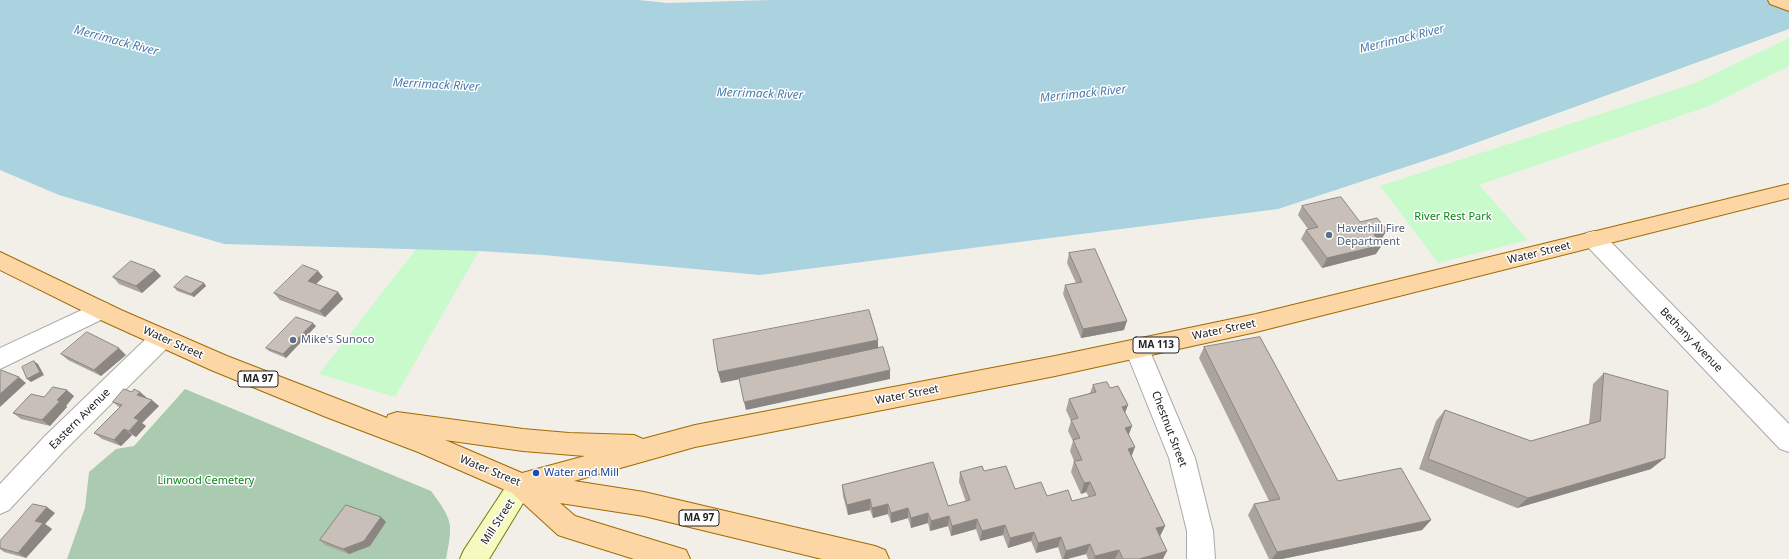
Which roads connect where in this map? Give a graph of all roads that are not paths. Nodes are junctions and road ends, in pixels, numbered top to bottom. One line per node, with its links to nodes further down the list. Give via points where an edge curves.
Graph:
1 (1776, 0): 2 (main road)
2 (1789, 6)
3 (1789, 191): 4 (main road, Water Street / MA 113)
4 (1594, 239): 8 (main road, Water Street / MA 113, via 1256,323); 11 (street, Bethany Avenue)
5 (0, 260): 6 (main road, Water Street / MA 97)
6 (101, 310): 7 (main road, Water Street / MA 97); 9 (street)
7 (162, 338): 10 (main road, Water Street / MA 97); 14 (street, Eastern Avenue, via 54,444)
8 (1137, 349): 12 (main road, Water Street / MA 113, via 701,434); 18 (street, Chestnut Street, via 1182,458 1200,531)
9 (0, 359)
10 (351, 416): 12 (main road, Water Street, via 522,440); 13 (main road, Water Street / MA 97, via 427,444)
11 (1789, 441)
12 (655, 447): 13 (main road, Water Street / MA 113)
13 (521, 485): 15 (main road, Mill Street); 16 (main road, MA 97, via 567,526); 17 (main road, MA 97, via 644,504)
14 (0, 502)
15 (474, 559)
16 (676, 559)
17 (875, 559)
18 (1200, 559)

